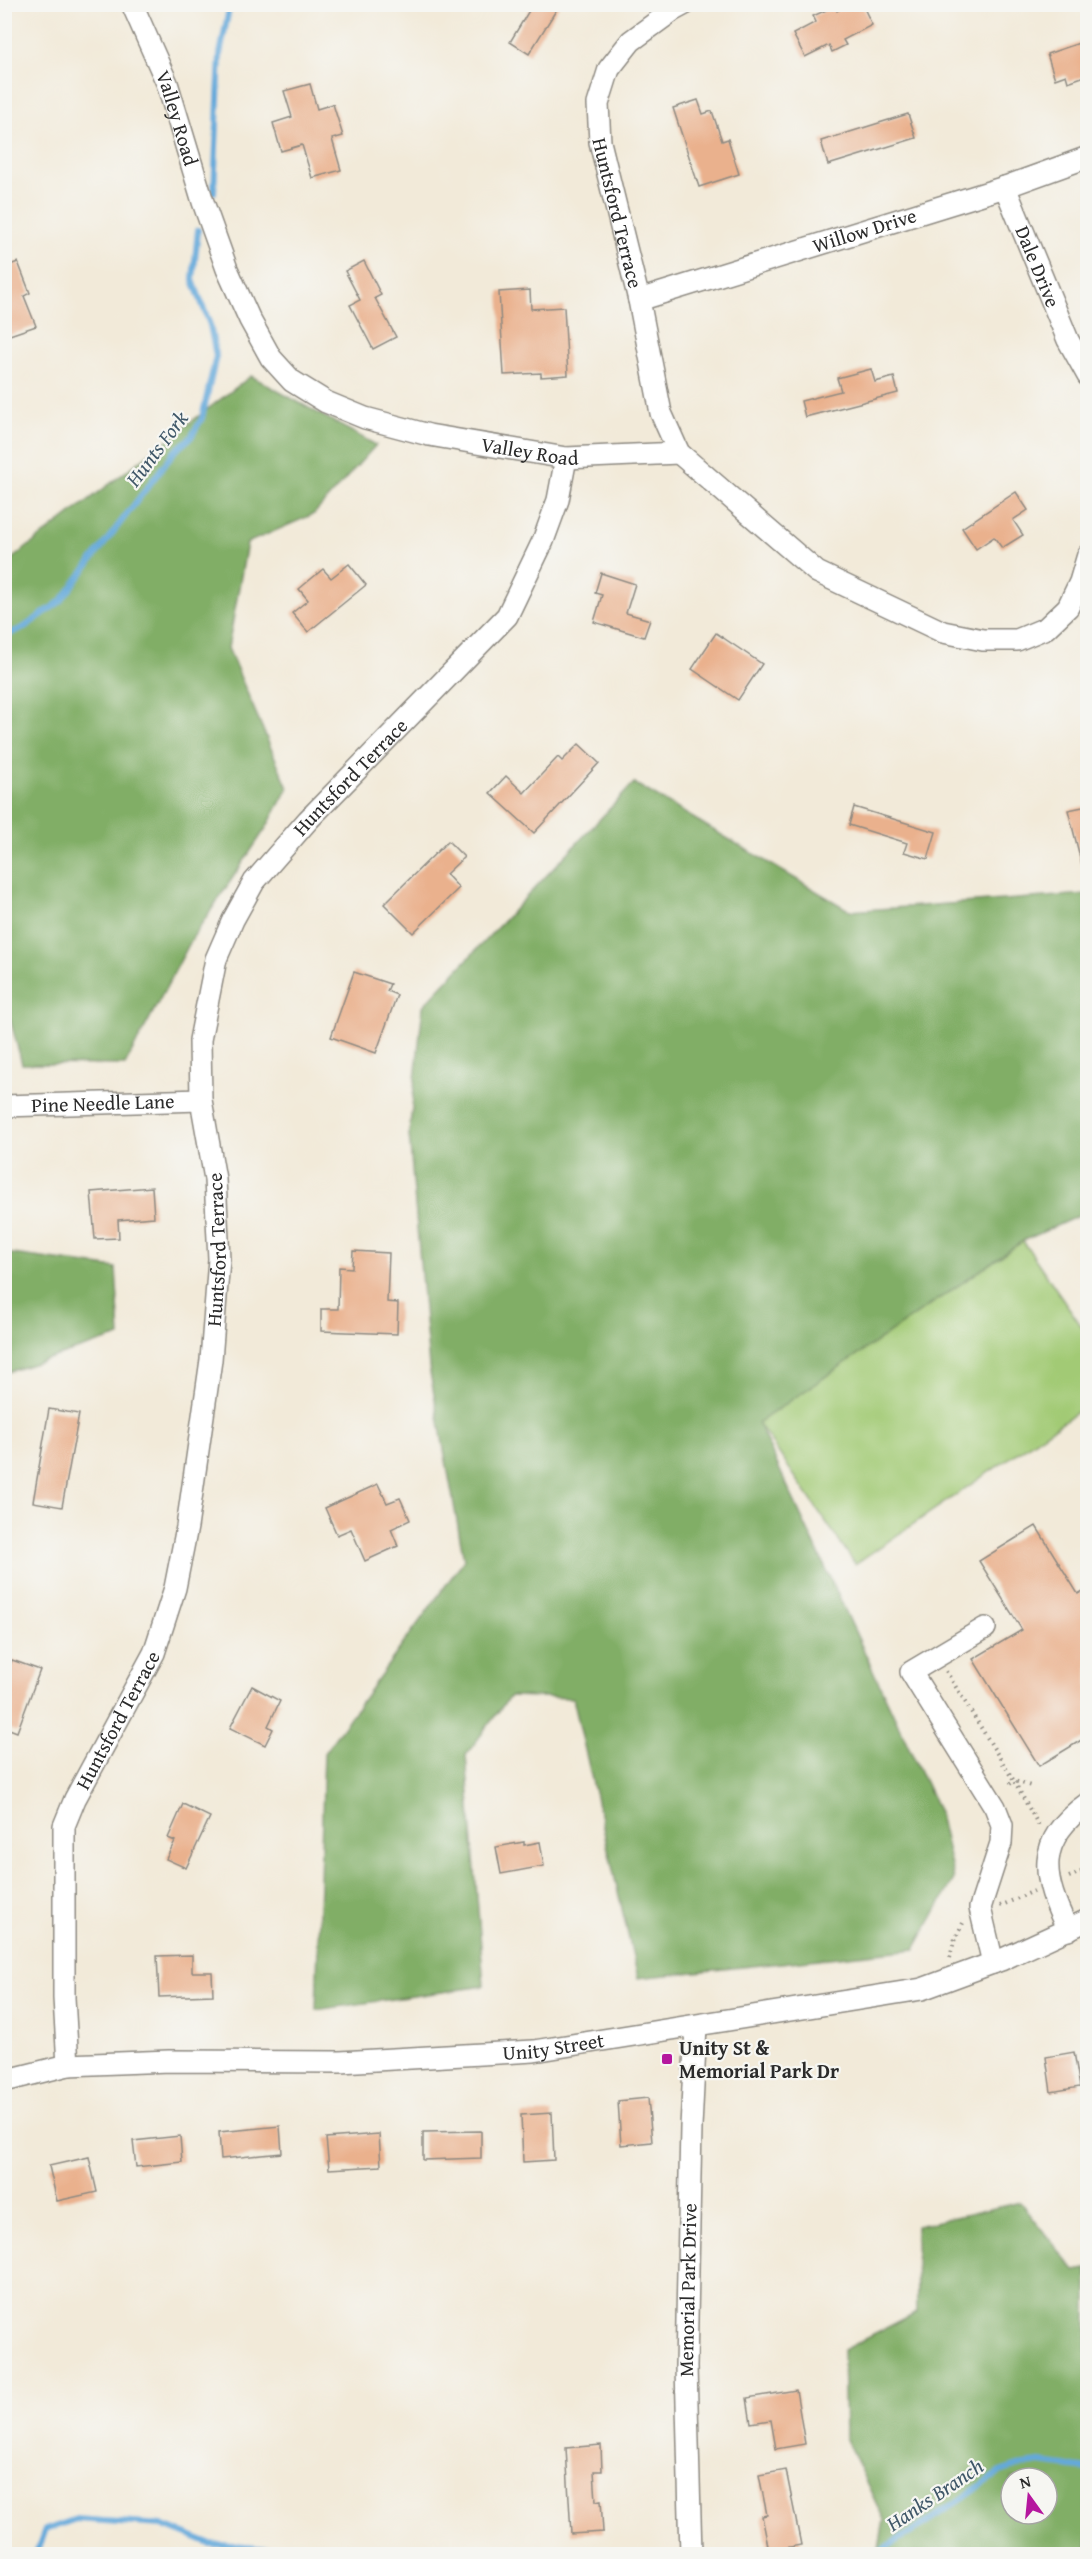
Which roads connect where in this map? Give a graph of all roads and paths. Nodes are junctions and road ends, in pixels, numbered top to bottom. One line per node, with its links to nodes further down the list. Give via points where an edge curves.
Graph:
1 (132, 4): 8 (street, Valley Road, via 167,84 227,269 271,358 292,381 326,402 365,418 429,435)
2 (684, 4): 5 (street, Huntsford Terrace, via 631,41 609,69 598,104 600,142)
3 (1088, 157): 4 (street, Willow Drive)
4 (1005, 187): 5 (street, Willow Drive); 6 (street, Dale Drive, via 1068,340)
5 (639, 300): 7 (street, Huntsford Terrace, via 661,413)
6 (1088, 376)
7 (679, 453): 8 (street, Valley Road); 9 (street, via 817,572 943,632 983,640 1017,640 1046,628 1068,607)
8 (566, 458): 10 (street, Huntsford Terrace, via 558,500 543,541 507,616 308,820 254,882 216,959 200,1040)
9 (1088, 555)
10 (201, 1100): 11 (street, Pine Needle Lane); 22 (street, Huntsford Terrace, via 215,1179 219,1259 207,1389 175,1588 154,1653 64,1826)
11 (4, 1106)
12 (985, 1628): 20 (street, via 911,1672 995,1807 1002,1825 1001,1843 980,1908)
13 (944, 1667): 14 (path)
14 (1012, 1782): 15 (path); 17 (path, via 1032,1809)
15 (1030, 1786)
16 (1088, 1803): 17 (street, via 1063,1824)
17 (1050, 1848): 19 (street, via 1047,1874 1052,1897)
18 (1088, 1920): 19 (street, Unity Street)
19 (1068, 1930): 20 (street, Unity Street)
20 (993, 1964): 21 (street, Unity Street, via 922,1989)
21 (696, 2026): 22 (street, Unity Street, via 534,2051 340,2062); 24 (street, Memorial Park Drive, via 686,2367)
22 (68, 2065): 23 (street, Unity Street)
23 (4, 2081)
24 (691, 2554)

